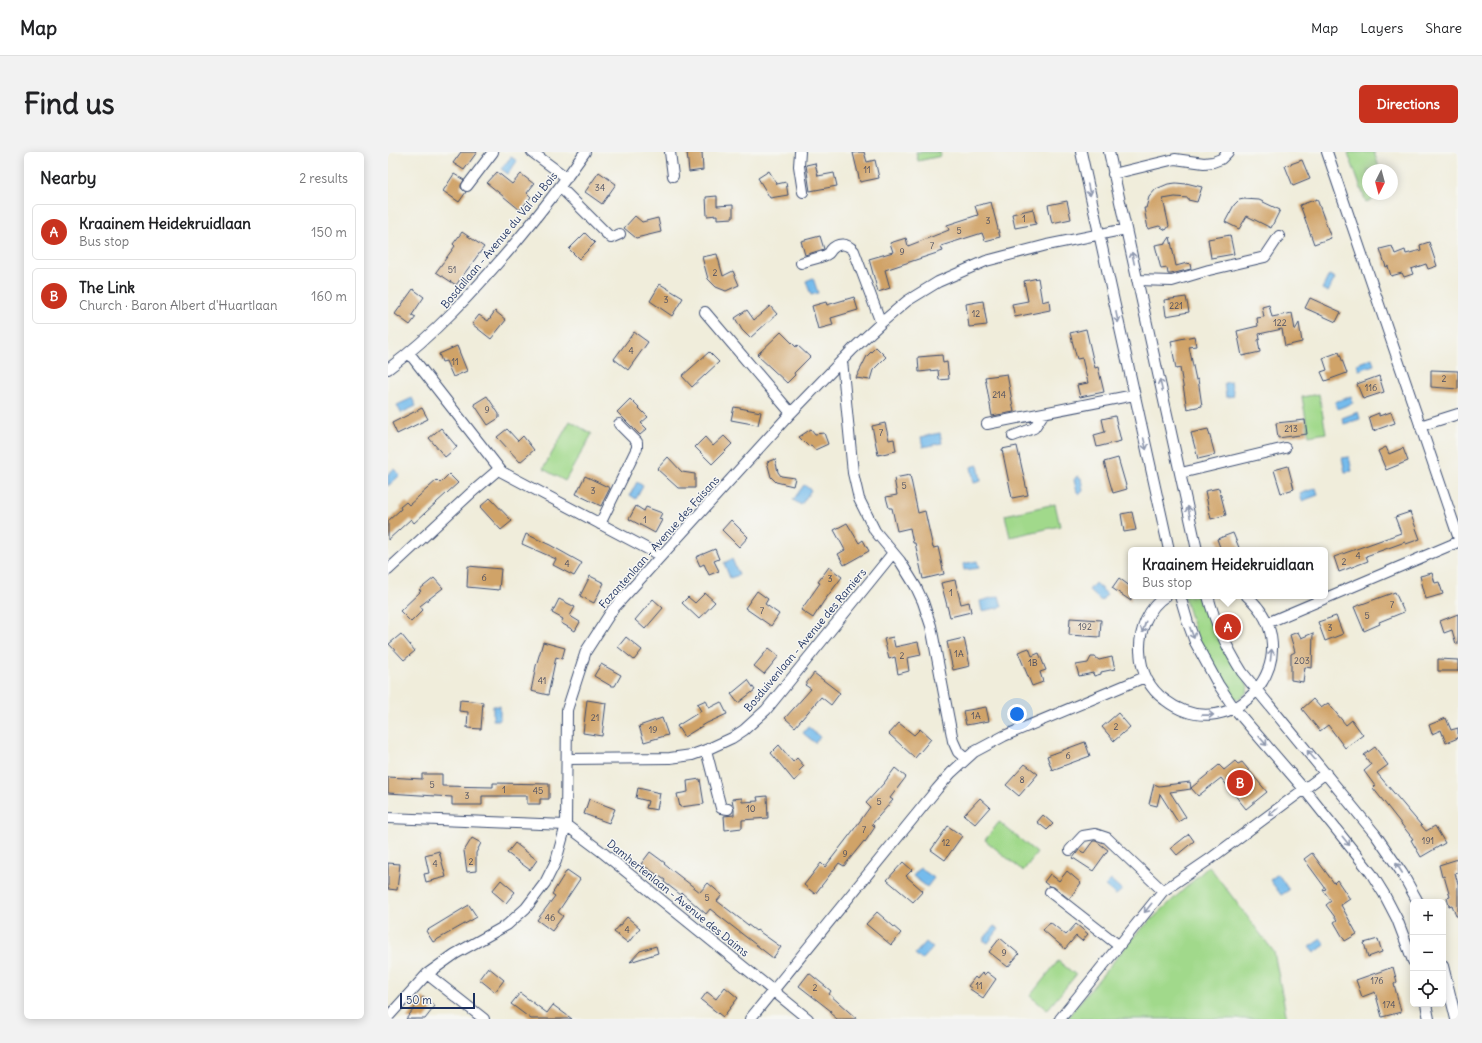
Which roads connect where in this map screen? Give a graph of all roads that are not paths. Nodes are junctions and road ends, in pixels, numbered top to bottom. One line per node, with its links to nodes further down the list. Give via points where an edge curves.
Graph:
1 (493, 152): 13 (street)
2 (532, 152): 12 (street)
3 (585, 152): 12 (street, Bosdallaan - Avenue du Val au Bois)
4 (670, 152): 11 (street)
5 (800, 152): 15 (street, via 799,166)
6 (1081, 152): 18 (street, one-way to 18)
7 (1109, 152): 10 (street)
8 (1228, 152): 10 (street, via 1213,162 1175,159)
9 (1327, 152): 33 (street)
10 (1113, 174): 16 (street)
11 (673, 176)
12 (567, 178): 14 (street, Bosdallaan - Avenue du Val au Bois)
13 (467, 186)
14 (560, 187): 17 (street, via 611,238); 24 (street, Bosdallaan - Avenue du Val au Bois, via 482,281 447,319)
15 (803, 192)
16 (1126, 229): 18 (street, Fazantenlaan - Avenue des Faisans); 21 (street, one-way to 16)
17 (620, 234)
18 (1099, 235): 23 (street, Fazantenlaan - Avenue des Faisans, via 1047,245 962,270 907,301); 27 (street, one-way to 27)
19 (1278, 236): 21 (street, via 1265,258 1172,281)
20 (801, 263): 23 (street, via 828,254 838,245 849,246 854,251)
21 (1137, 280): 37 (street, one-way to 21)
22 (705, 312): 28 (street)
23 (881, 323): 25 (street, Fazantenlaan - Avenue des Faisans)
24 (409, 353): 26 (street, Bosdallaan - Avenue du Val au Bois); 36 (street)
25 (842, 360): 28 (street, Fazantenlaan - Avenue des Faisans); 43 (street, via 856,490 870,522)
26 (388, 369)
27 (1134, 395): 29 (street); 41 (street, one-way to 41)
28 (791, 413): 44 (street, Fazantenlaan - Avenue des Faisans)
29 (1044, 413): 32 (street); 34 (street, via 1034,428)
30 (1458, 414): 33 (street)
31 (619, 424): 38 (street, via 637,442 637,448)
32 (987, 424)
33 (1420, 426): 39 (street)
34 (1013, 436)
35 (1285, 448): 37 (street)
36 (499, 469): 38 (street, via 506,476); 45 (street)
37 (1181, 473): 42 (street, one-way to 37)
38 (600, 524): 44 (street)
39 (1458, 536)
40 (1458, 542): 46 (street)
41 (1168, 547)
42 (1196, 547)
43 (893, 553): 56 (street, Bosduivenlaan - Avenue des Ramiers, via 766,710 744,730); 57 (street, via 923,602 931,626 953,741 958,752)
44 (661, 556): 58 (street, Fazantenlaan - Avenue des Faisans, via 613,608 586,651 567,710)
45 (388, 570)
46 (1328, 597)
47 (1163, 599): 53 (street, one-way to 53, via 1144,622 1140,642 1141,665)
48 (1181, 599): 55 (street, one-way to 55, via 1195,642)
49 (1209, 599): 54 (street, via 1226,645)
50 (1250, 599): 52 (street, via 1259,608)
51 (1324, 599): 52 (street)
52 (1267, 623): 54 (street, one-way to 52, via 1270,668 1272,651)
53 (1145, 676): 55 (street, one-way to 55, via 1158,696 1175,708 1191,714 1213,715); 57 (street, via 1004,736)
54 (1257, 691): 55 (street); 59 (street, one-way to 54)
55 (1234, 708): 60 (street, one-way to 60)
56 (706, 750): 58 (street, Bosduivenlaan - Avenue des Ramiers, via 670,758); 61 (street, via 721,808)
57 (966, 758): 72 (street, via 937,789)
58 (567, 759): 63 (street, Fazantenlaan - Avenue des Faisans)
59 (1326, 773): 60 (street); 67 (street, one-way to 59, via 1389,853)
60 (1304, 789): 65 (street, one-way to 65, via 1210,859); 69 (street, one-way to 69, via 1357,854 1384,894)
61 (728, 809)
62 (388, 818): 63 (street)
63 (566, 825): 71 (street, Fazantenlaan - Avenue des Faisans, via 553,869 526,908 507,925 455,954); 72 (street, Damhertenlaan - Avenue des Daims)
64 (1070, 850): 65 (street, via 1083,836 1095,834 1107,838)
65 (1162, 891): 68 (street, one-way to 68)
66 (1050, 892): 68 (street)
67 (1416, 899)
68 (1118, 945): 78 (street)
69 (1410, 953)
70 (1444, 971): 80 (street)
71 (427, 974): 74 (street, Fazantenlaan - Avenue des Faisans); 75 (street)
72 (773, 991): 76 (street); 77 (street, Damhertenlaan - Avenue des Daims)
73 (1427, 1007): 79 (street)
74 (388, 1017)
75 (484, 1019)
76 (750, 1019)
77 (808, 1019)
78 (1060, 1019)
79 (1429, 1019)
80 (1456, 1019)

